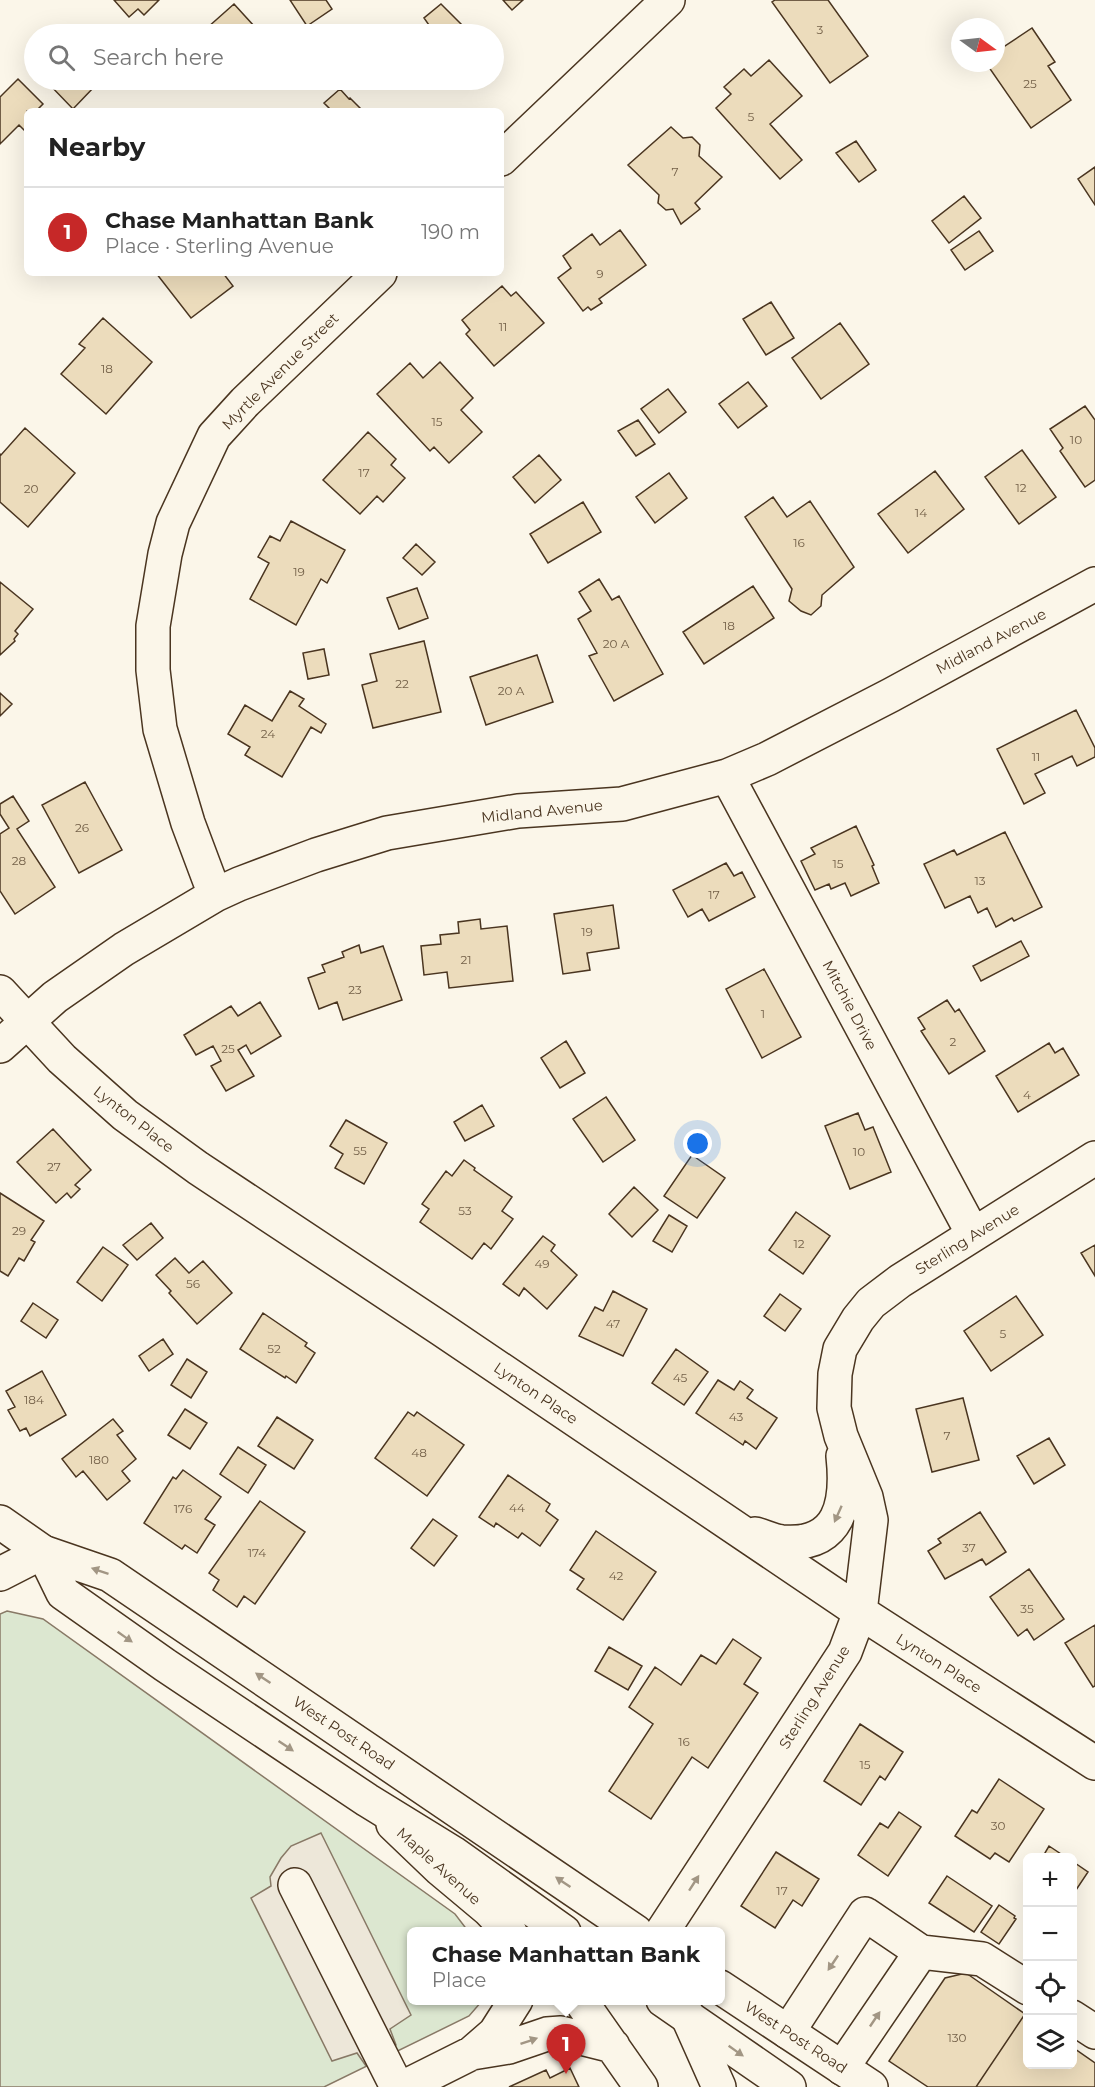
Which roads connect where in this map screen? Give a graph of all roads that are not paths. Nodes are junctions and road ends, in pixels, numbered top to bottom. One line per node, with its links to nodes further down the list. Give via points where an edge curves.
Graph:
1 (669, 0): 2 (street)
2 (504, 156)
3 (377, 276): 6 (street, Myrtle Avenue Street, via 214,436 173,523 153,626 153,670 160,729)
4 (1095, 584): 5 (street, Midland Avenue, via 767,759)
5 (727, 776): 6 (street, Midland Avenue, via 622,804 518,811 387,833 316,855); 11 (street, Mitchie Drive)
6 (215, 896): 8 (street, Midland Avenue, via 124,949)
7 (0, 992): 8 (street, Lynton Place)
8 (27, 1021): 9 (street, Midland Avenue); 14 (street, Lynton Place, via 124,1115 198,1168)
9 (0, 1046)
10 (1095, 1158): 11 (street, Sterling Avenue)
11 (974, 1234): 12 (street, Sterling Avenue, via 900,1281 871,1303 858,1319 840,1349 835,1374 834,1408)
12 (841, 1436): 14 (street, Sterling Avenue, one-way to 14, via 843,1499 837,1520 827,1530 816,1537 781,1542); 17 (street, Sterling Avenue, via 867,1497 871,1520)
13 (0, 1522): 15 (street, West Post Road)
14 (734, 1527): 17 (street, Lynton Place)
15 (43, 1552): 16 (street); 19 (street, West Post Road, one-way to 19, via 63,1593); 23 (street, West Post Road, one-way to 15, via 111,1575)
16 (0, 1574)
17 (860, 1612): 18 (street, Lynton Place); 24 (street, Sterling Avenue, one-way to 17, via 845,1652)
18 (1095, 1763)
19 (367, 1800): 21 (street, Maple Avenue); 22 (street, West Post Road, via 453,1853)
20 (296, 1885): 37 (street)
21 (505, 1927)
22 (557, 1927)
23 (629, 1927)
24 (665, 1927)
25 (921, 1952): 26 (street, via 982,1959); 32 (street, one-way to 32, via 865,1914); 36 (street, one-way to 25)
26 (1023, 1985)
27 (725, 1990): 32 (street, West Post Road)
28 (513, 2005): 35 (street, via 495,2033)
29 (583, 2005): 34 (street)
30 (677, 2006): 40 (street); 41 (street, one-way to 41)
31 (1077, 2020): 33 (street)
32 (788, 2032): 36 (street, West Post Road)
33 (1095, 2032)
34 (613, 2046): 35 (street, one-way to 34, via 561,2033); 39 (street)
35 (472, 2053): 38 (street)
36 (842, 2068): 42 (street, West Post Road)
37 (398, 2087)
38 (404, 2087)
39 (641, 2087)
40 (719, 2087)
41 (789, 2087)
42 (872, 2087)

